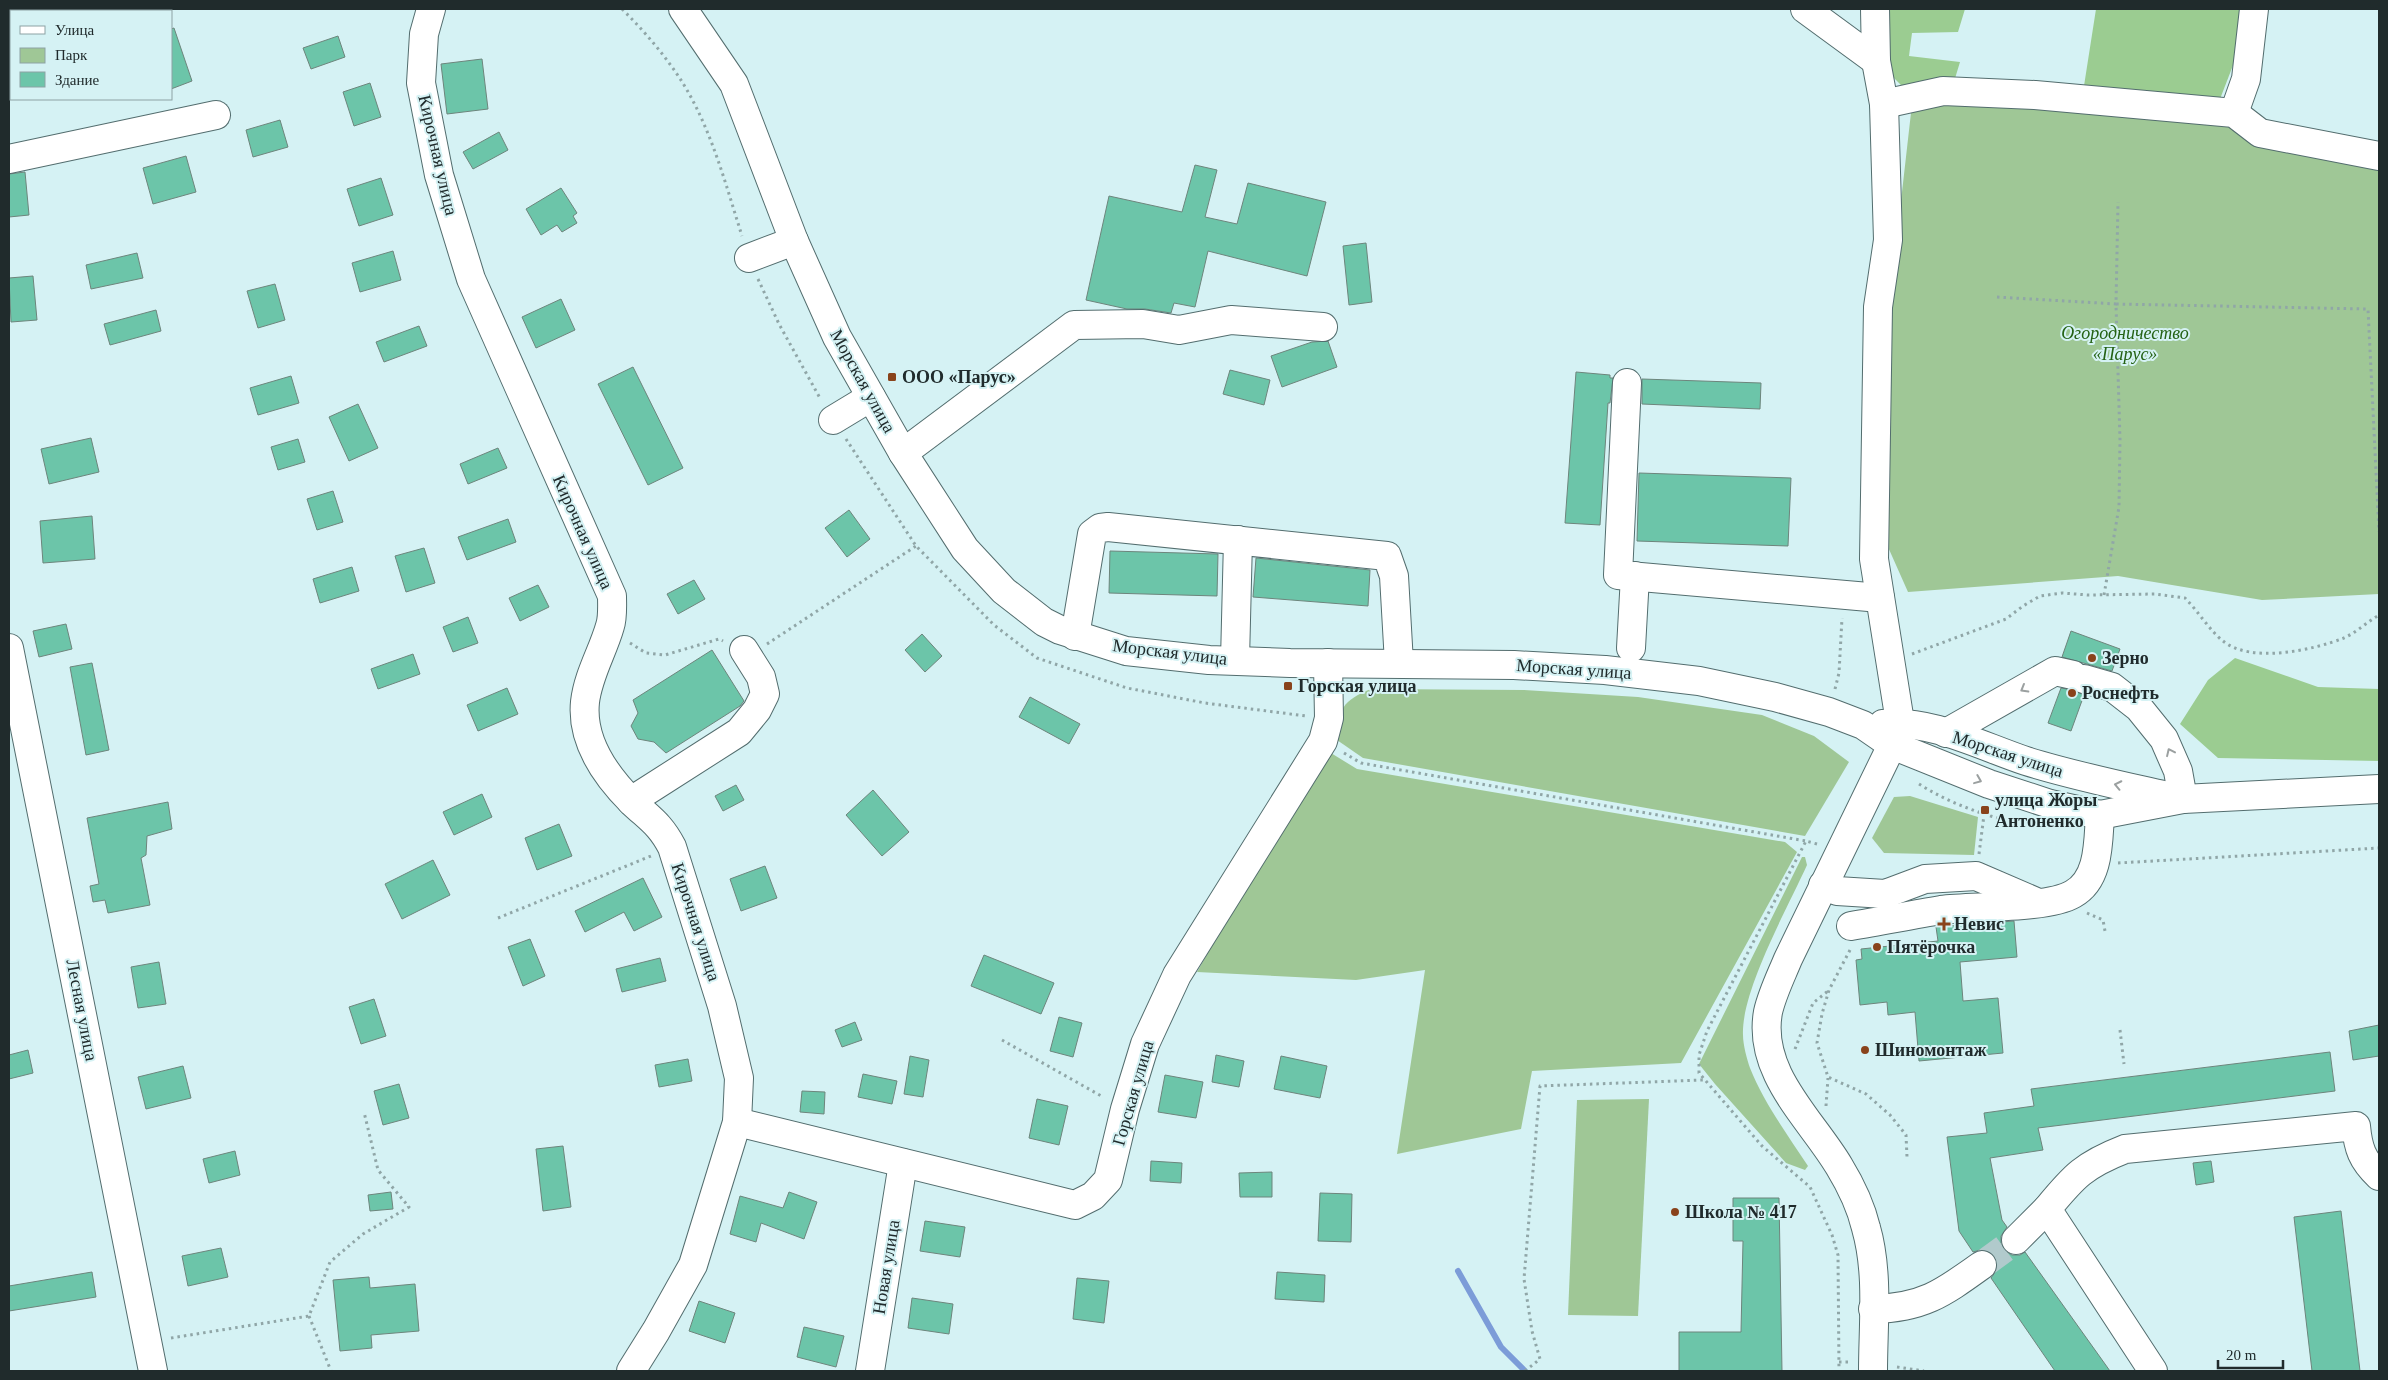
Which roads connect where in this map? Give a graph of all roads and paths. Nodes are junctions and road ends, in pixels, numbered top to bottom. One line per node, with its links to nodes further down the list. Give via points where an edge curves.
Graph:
1 (431, 9): 30 (street, Кирочная улица, via 424,34 421,83 439,175 471,278 612,596)
2 (683, 9): 13 (street, Морская улица, via 734,84)
3 (1805, 9): 6 (street)
4 (1875, 9): 6 (street)
5 (2254, 9): 8 (street, via 2246,79)
6 (1876, 61): 7 (street)
7 (1884, 104): 8 (street, via 1943,91 2036,95); 28 (street, via 1888,240 1878,307 1874,559)
8 (2234, 113): 10 (street, via 2260,133)
9 (216, 115): 11 (street)
10 (2379, 156)
11 (9, 158)
12 (2118, 202): 16 (path)
13 (794, 241): 14 (street); 19 (street, Морская улица, via 837,337)
14 (749, 258)
15 (1997, 297): 16 (path)
16 (2116, 304): 22 (path, via 2368,309); 27 (path, via 2119,507)
17 (1323, 327): 21 (street, via 1231,320 1179,330 1143,324 1074,325)
18 (1627, 383): 25 (street, via 1618,574)
19 (871, 397): 20 (street); 21 (street, Морская улица)
20 (834, 420)
21 (903, 453): 31 (street, Морская улица, via 964,549 1004,591 1044,622)
22 (2379, 532)
23 (1238, 540): 31 (street, via 1100,528 1092,534); 36 (street); 38 (street, via 1386,556 1394,576)
24 (916, 546): 34 (path)
25 (1635, 576): 26 (street); 33 (street)
26 (1844, 595): 28 (street); 39 (path)
27 (2104, 595): 29 (path, via 2155,594 2185,598 2222,640 2234,648 2251,652 2291,653 2345,637); 35 (path, via 2062,593 2040,596 2006,619 1981,630)
28 (1880, 598): 35 (street)
29 (2379, 615)
30 (611, 625): 34 (path, via 646,653 665,655 719,639); 45 (street, Кирочная улица, via 599,652 585,702 587,737 602,766)
31 (1075, 636): 36 (street, Морская улица, via 1126,651)
32 (9, 648): 77 (street, Лесная улица)
33 (1631, 648)
34 (746, 653): 45 (street, via 761,677 765,694 757,710 738,732)
35 (1890, 659): 40 (street)
36 (1235, 660): 37 (street, Морская улица)
37 (1328, 663): 38 (street, Морская улица); 42 (street, Горская улица, via 1329,718)
38 (1399, 663): 40 (street, Морская улица, via 1606,670 1699,681 1812,707)
39 (1834, 694)
40 (1896, 734): 41 (street, Морская улица, via 1924,726); 47 (street, Морская улица, one-way to 47, via 1989,784 2050,804); 53 (street)
41 (1946, 734): 44 (street, Морская улица, one-way to 41, via 2058,770); 44 (street, one-way to 41, via 2178,771 2164,740 2139,708 2112,687 2082,678 2055,671)
42 (1323, 741): 48 (path, via 1362,763); 65 (street, Горская улица, via 1177,975 1145,1044)
43 (2379, 790): 44 (street, Морская улица)
44 (2183, 799): 47 (street, Морская улица)
45 (632, 801): 49 (street, Кирочная улица, via 663,829)
46 (1984, 814): 52 (path)
47 (2100, 815): 51 (street)
48 (1806, 841)
49 (672, 847): 56 (path); 68 (street, Кирочная улица, via 722,1006 740,1078)
50 (2379, 848): 51 (path)
51 (2095, 865): 54 (street, via 2084,884 2073,894)
52 (1976, 876): 54 (street); 55 (street, via 1926,879)
53 (1823, 885): 55 (street); 75 (street, via 1773,994 1768,1013 1768,1049 1784,1085 1851,1189 1866,1228 1872,1266)
54 (2038, 903): 55 (street, via 1942,910)
55 (1887, 907): 57 (street)
56 (498, 918)
57 (1851, 926): 58 (path, via 1850,951)
58 (1829, 990): 61 (path, via 1813,1003); 63 (path, via 1817,1043)
59 (2120, 1030): 62 (path)
60 (1002, 1040): 65 (path)
61 (1792, 1056)
62 (2124, 1064)
63 (1828, 1077): 66 (path); 69 (path, via 1866,1094 1890,1115 1906,1135)
64 (1703, 1080): 82 (path, via 1540,1086 1524,1279 1540,1358)
65 (1125, 1109): 70 (street, Горская улица, via 1108,1180 1094,1196 1075,1205)
66 (1826, 1109)
67 (364, 1112): 76 (path, via 378,1170 409,1207 364,1234 330,1262)
68 (737, 1122): 70 (street, Горская улица); 80 (street, Кирочная улица, via 693,1265)
69 (1907, 1157)
70 (903, 1163): 81 (street, Новая улица)
71 (2379, 1176): 72 (street, via 2358,1147 2356,1126 2125,1149 2097,1160 2073,1178)
72 (2047, 1209): 73 (street); 84 (street)
73 (2016, 1240)
74 (1982, 1264): 75 (street, via 1926,1301 1897,1309)
75 (1873, 1310): 83 (street)
76 (309, 1316): 77 (path); 79 (path)
77 (148, 1342): 78 (street, Лесная улица)
78 (153, 1371)
79 (331, 1371)
80 (631, 1371)
81 (870, 1371)
82 (1525, 1371)
83 (1872, 1371)
84 (2154, 1371)

